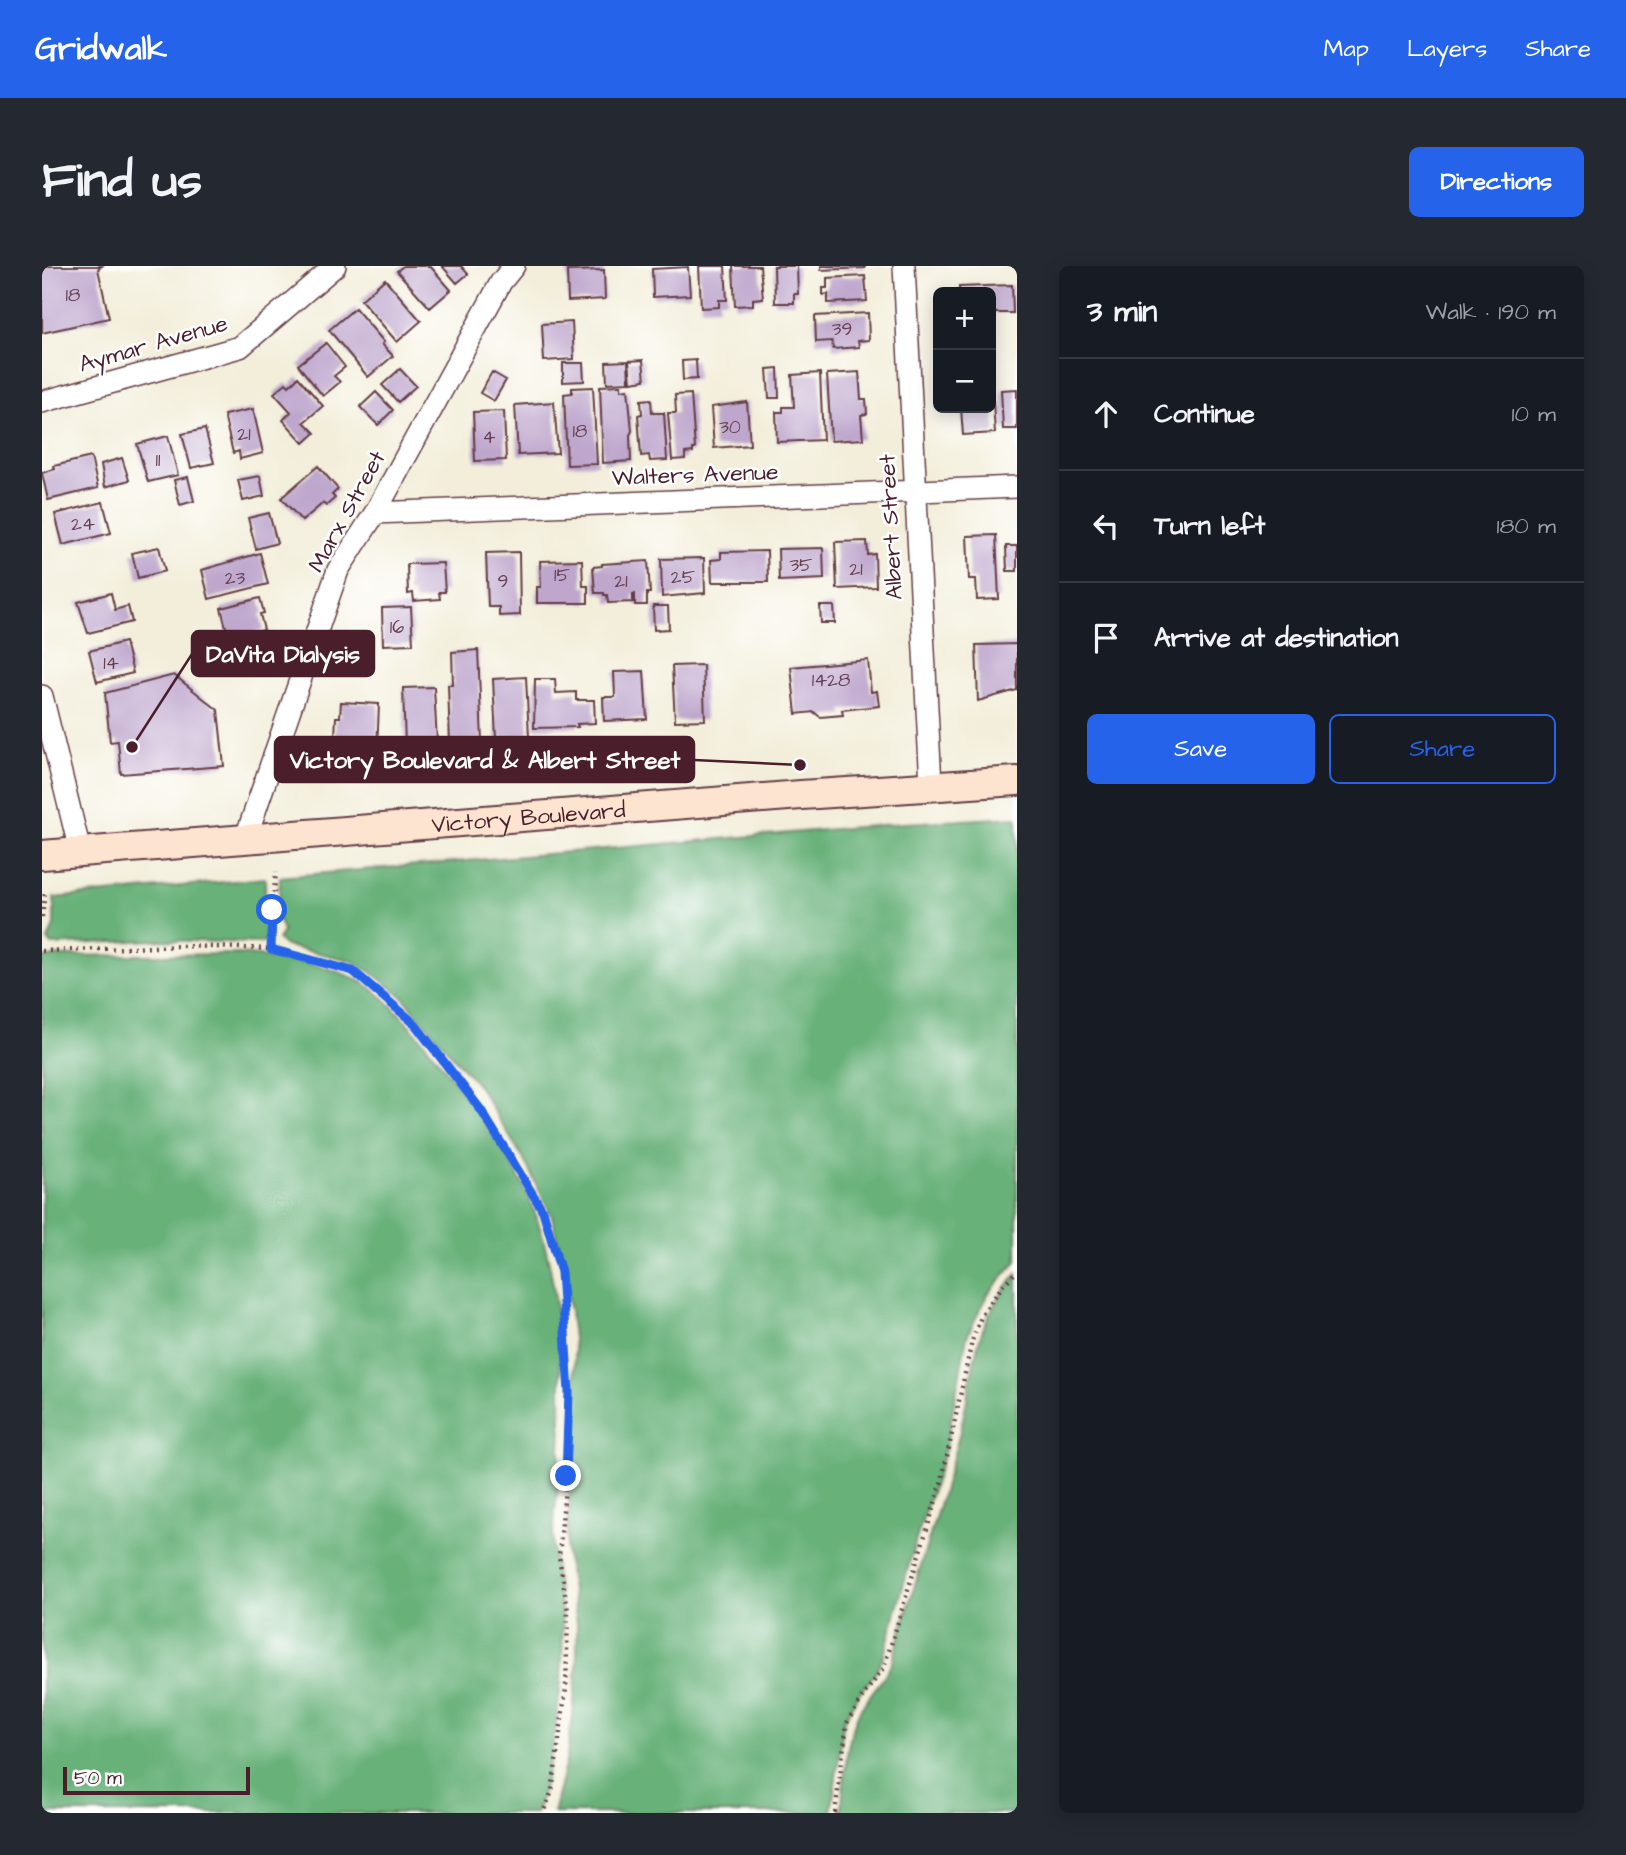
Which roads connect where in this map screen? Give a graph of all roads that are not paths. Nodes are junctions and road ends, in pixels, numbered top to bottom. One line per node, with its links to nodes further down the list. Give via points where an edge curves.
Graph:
1 (335, 266): 4 (street, Aymar Avenue, via 240,348)
2 (514, 266): 7 (street, Marx Street)
3 (904, 266): 6 (street, Albert Street)
4 (42, 402)
5 (1017, 486): 6 (street, Walters Avenue)
6 (915, 491): 7 (street, Walters Avenue); 10 (street, Albert Street)
7 (375, 513): 11 (street, Marx Street, via 338,570)
8 (42, 696): 12 (street)
9 (1017, 781): 10 (main road, Victory Boulevard)
10 (931, 785): 11 (main road, Victory Boulevard)
11 (246, 838): 12 (main road, Victory Boulevard)
12 (80, 851): 13 (main road, Victory Boulevard)
13 (42, 855)

